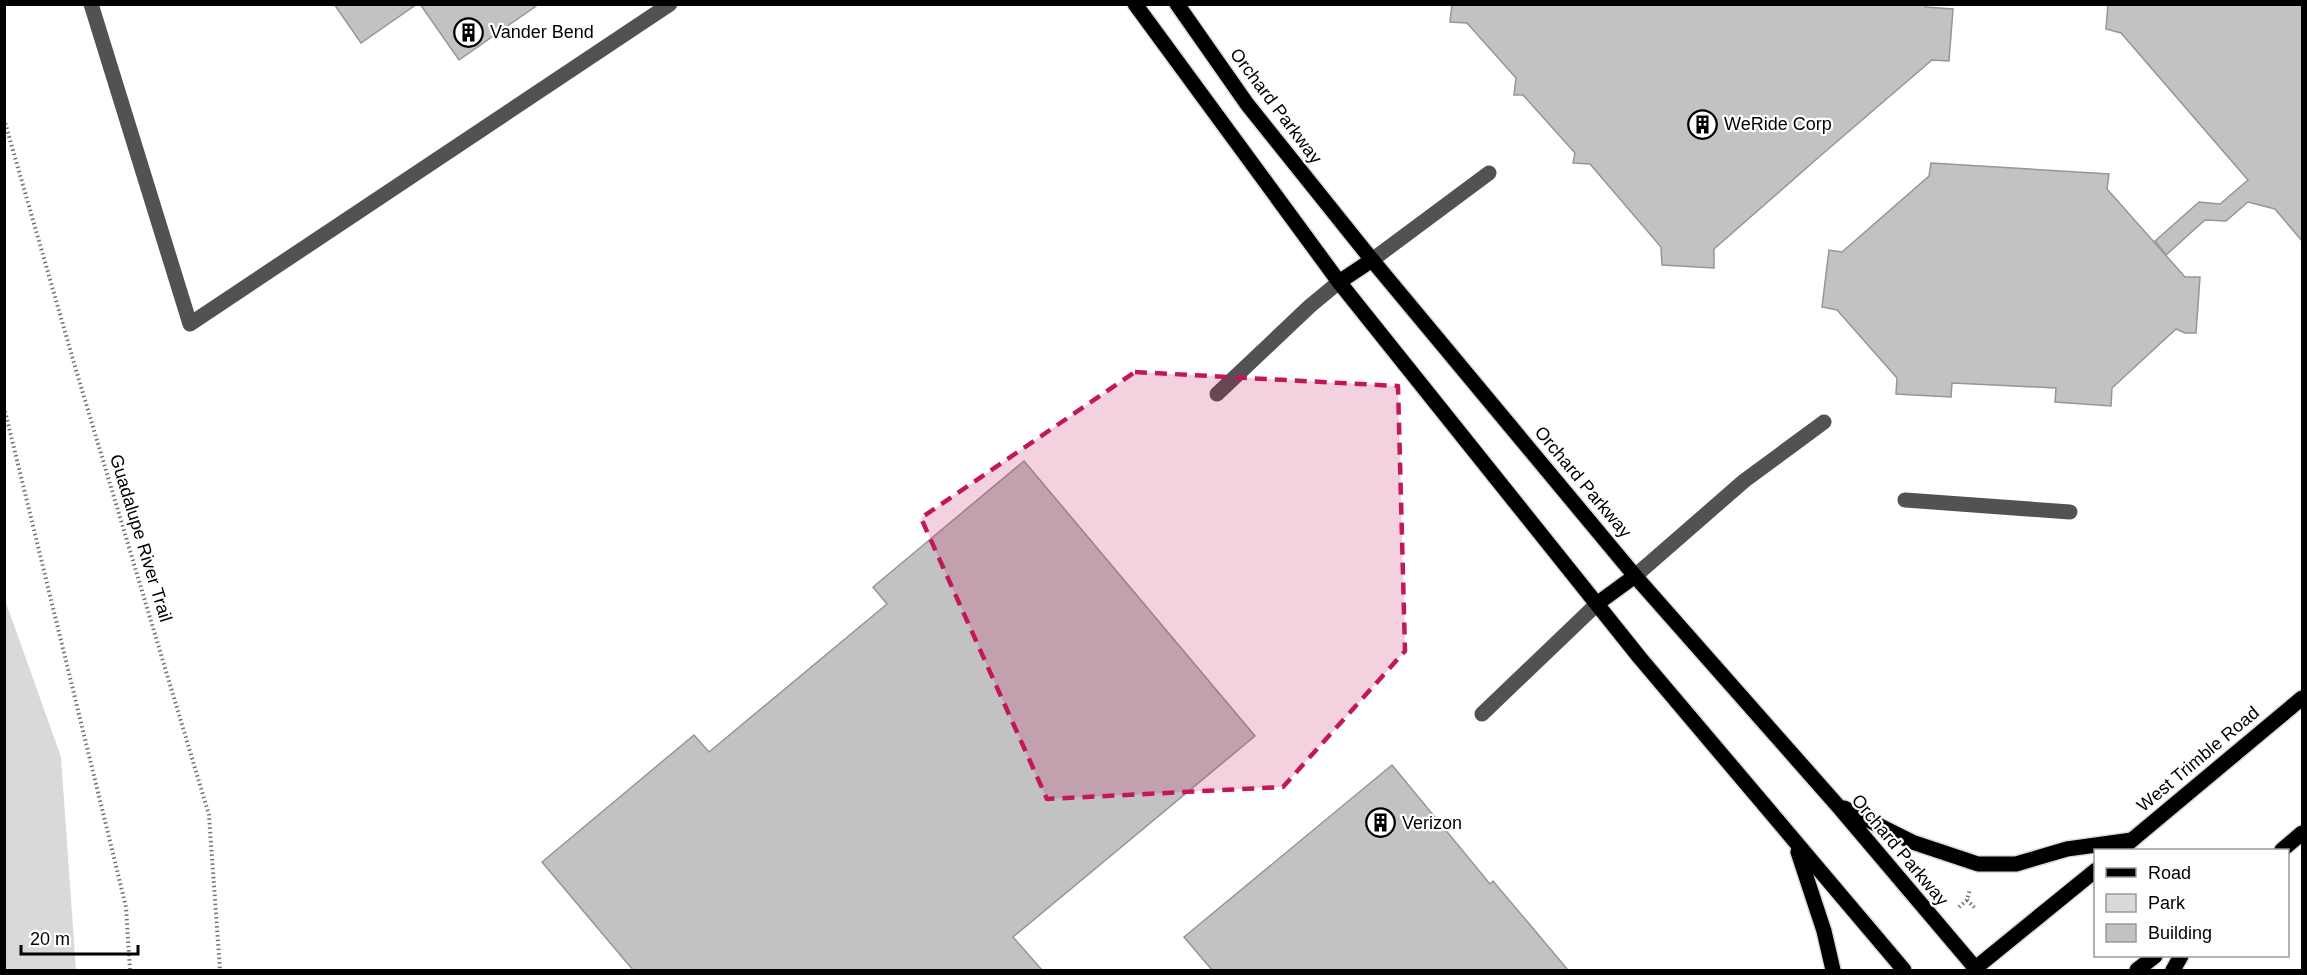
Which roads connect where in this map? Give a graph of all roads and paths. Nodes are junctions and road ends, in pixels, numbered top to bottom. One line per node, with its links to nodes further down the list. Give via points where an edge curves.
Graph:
1 (91, 4): 2 (lane, via 190,324)
2 (670, 4)
3 (1135, 4): 8 (main road)
4 (1177, 4): 7 (main road, Orchard Parkway, via 1247,104)
5 (4, 119): 31 (path, Guadalupe River Trail, via 209,815)
6 (1489, 173): 7 (lane)
7 (1372, 260): 8 (main road); 14 (main road, Orchard Parkway)
8 (1339, 282): 9 (lane); 15 (main road)
9 (1217, 394)
10 (4, 408): 30 (path, via 126,907)
11 (1824, 422): 14 (lane, via 1744,481)
12 (1905, 500): 13 (lane)
13 (2070, 512)
14 (1635, 576): 15 (main road); 18 (main road, Orchard Parkway)
15 (1598, 603): 17 (lane); 21 (main road)
16 (2302, 698): 20 (main road, West Trimble Road)
17 (1482, 714)
18 (1838, 806): 20 (main road, via 1912,842 1978,864 2016,864 2067,849); 34 (main road, Orchard Parkway)
19 (2302, 833): 23 (main road)
20 (2132, 840): 22 (main road, West Trimble Road)
21 (1796, 843): 32 (main road); 33 (main road)
22 (2120, 849)
23 (2283, 849)
24 (2094, 872): 34 (main road)
25 (1971, 886): 26 (path)
26 (1967, 900): 27 (path); 28 (path)
27 (1958, 908)
28 (1976, 909)
29 (2154, 957): 35 (main road)
30 (130, 970)
31 (220, 970)
32 (1833, 970)
33 (1904, 970)
34 (1975, 970)
35 (2137, 970)

